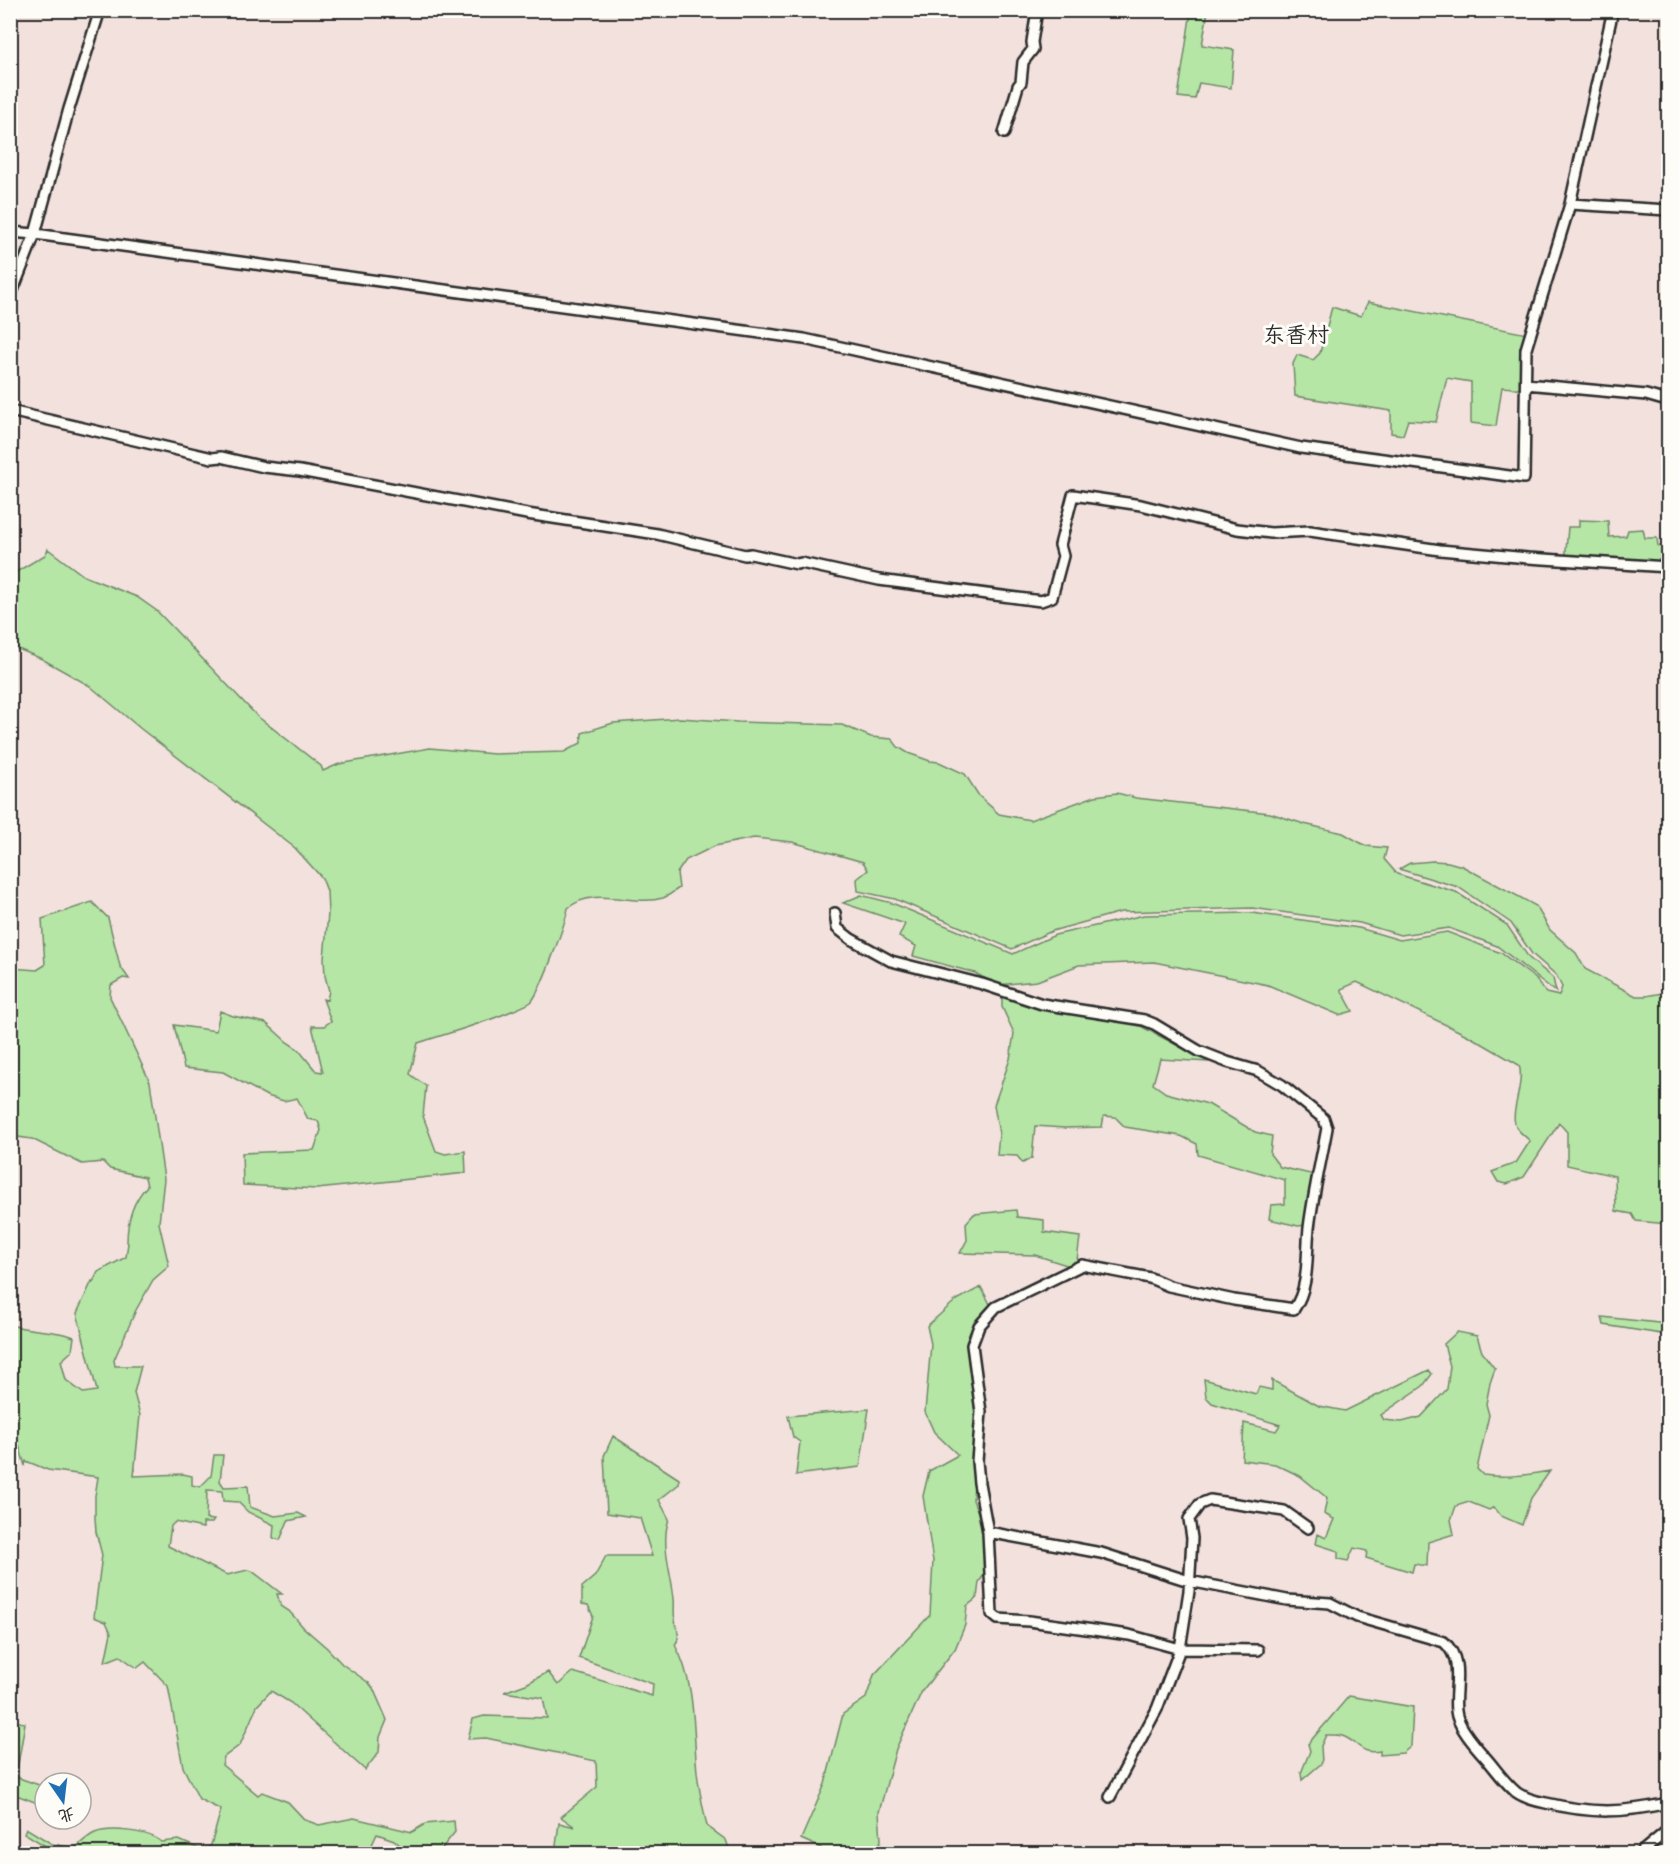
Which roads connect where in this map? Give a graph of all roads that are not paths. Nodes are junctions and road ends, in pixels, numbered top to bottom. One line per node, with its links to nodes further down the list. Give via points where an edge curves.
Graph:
1 (100, 10): 8 (street)
2 (1037, 10): 4 (street, via 1032,50 1023,63)
3 (1613, 10): 5 (street)
4 (1004, 134)
5 (1570, 204): 6 (street); 10 (street, via 1526,349)
6 (1668, 210)
7 (10, 232): 8 (street)
8 (35, 234): 9 (street); 10 (street, via 804,339 1301,448 1524,478)
9 (10, 298)
10 (1526, 384): 11 (street, via 1646,395)
11 (1668, 403)
12 (10, 411): 15 (street, via 212,458 657,534 879,580 1041,601 1052,597 1073,495 1141,505 1237,529 1271,533 1310,531 1440,550)
13 (1668, 463): 14 (street)
14 (1668, 477)
15 (1668, 567)
16 (835, 913): 18 (street, via 837,928 891,961 1042,1004 1154,1024 1198,1051 1258,1071 1282,1084 1324,1119 1327,1128 1309,1228 1306,1279 1294,1309 1202,1293 1082,1265 996,1307 979,1326 972,1345 981,1412 977,1461)
17 (1308, 1528): 19 (street, via 1284,1511 1210,1500 1200,1504 1189,1519)
18 (988, 1532): 19 (street, via 1101,1554); 20 (street, via 992,1614 998,1619 1129,1635)
19 (1189, 1581): 20 (street); 23 (street, via 1287,1600 1330,1603 1357,1617 1444,1642 1452,1649 1458,1676 1456,1713 1470,1740 1517,1792 1531,1799 1605,1812)
20 (1180, 1649): 21 (street); 22 (street, via 1156,1709)
21 (1258, 1650)
22 (1110, 1797)
23 (1668, 1803)
24 (1668, 1830): 25 (street)
25 (1639, 1854)

